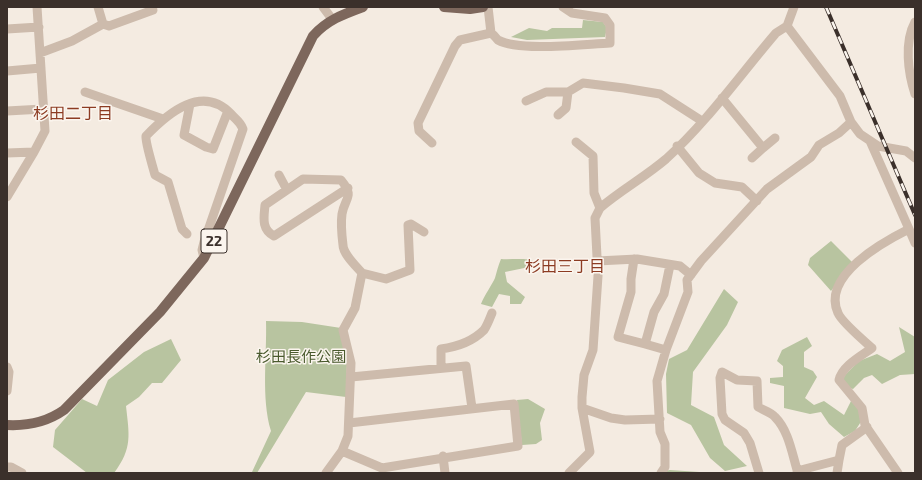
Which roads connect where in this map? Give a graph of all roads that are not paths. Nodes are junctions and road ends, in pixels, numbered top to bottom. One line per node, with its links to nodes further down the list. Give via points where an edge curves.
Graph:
1 (37, 7): 15 (street)
2 (98, 7): 13 (street)
3 (151, 7): 13 (street, via 153,10 109,26)
4 (323, 7): 11 (street)
5 (363, 7): 11 (main road, 22)
6 (444, 7): 7 (main road)
7 (482, 7)
8 (488, 7): 17 (street)
9 (563, 7): 17 (street, via 572,13 605,18 610,25 610,43 531,46 498,40)
10 (794, 7): 14 (street)
11 (332, 19): 54 (main road, 22, via 313,36)
12 (915, 22): 23 (street, via 909,41 911,82)
13 (103, 24): 18 (street, via 72,41)
14 (787, 26): 24 (street, via 776,33); 33 (street, via 840,96)
15 (39, 27): 16 (street); 18 (street)
16 (7, 29)
17 (491, 33): 37 (street, via 460,40 456,46 418,123 419,131)
18 (40, 53): 19 (street)
19 (41, 68): 20 (street); 27 (street)
20 (7, 71)
21 (85, 92): 31 (street)
22 (568, 92): 25 (street, via 546,92); 30 (street, via 566,108); 32 (street, via 584,84 660,94)
23 (915, 94)
24 (722, 98): 32 (street); 39 (street)
25 (526, 101)
26 (190, 104): 28 (street, via 204,100); 28 (street, via 184,136 213,149); 31 (street)
27 (43, 109): 29 (street); 40 (street, via 44,131)
28 (228, 110): 54 (street, via 241,123 242,129 204,242)
29 (7, 111)
30 (558, 115)
31 (163, 119): 52 (street, via 146,136 145,141 155,175 168,182 182,229)
32 (702, 121): 38 (street)
33 (851, 122): 35 (street, via 860,134); 48 (street, via 839,133 819,144 811,157 779,178)
34 (775, 138): 39 (street)
35 (870, 141): 43 (street, via 878,146 906,151); 50 (street)
36 (576, 142): 49 (street, via 593,156 594,193)
37 (432, 143)
38 (678, 146): 48 (street, via 699,173 715,183 742,187); 49 (street, via 643,178)
39 (763, 148): 42 (street)
40 (34, 152): 41 (street); 47 (street)
41 (7, 153)
42 (752, 158)
43 (915, 158)
44 (279, 175): 46 (street)
45 (348, 188): 46 (street, via 340,180 303,180); 46 (street, via 274,236 263,224 265,206); 58 (street, via 349,196 342,213 342,244)
46 (287, 190)
47 (7, 197)
48 (757, 201): 59 (street)
49 (600, 208): 56 (street, via 595,218)
50 (909, 229): 53 (street); 72 (street, via 876,246 867,254 843,278 836,294 838,313 872,348 846,368 839,380 862,408)
51 (424, 232): 58 (street, via 411,224 408,225 410,270 386,279)
52 (187, 234)
53 (915, 243)
54 (204, 258): 71 (main road, 22, via 160,312 64,410 35,423)
55 (634, 259): 56 (street); 57 (street); 61 (street, via 631,292 618,337)
56 (597, 261): 68 (street, via 593,350 584,375)
57 (670, 264): 59 (street, via 680,266); 61 (street, via 664,294 654,312)
58 (362, 273): 65 (street, via 355,308 343,330)
59 (691, 275): 62 (street, via 687,280 688,292)
60 (492, 313): 64 (street, via 480,333 459,346 441,349)
61 (645, 344): 62 (street)
62 (666, 350): 69 (street, via 657,380)
63 (7, 366): 66 (street)
64 (441, 368): 65 (street); 67 (street, via 466,366)
65 (352, 377): 70 (street)
66 (7, 391)
67 (472, 408): 70 (street); 74 (street, via 514,404 518,446)
68 (582, 408): 69 (street, via 625,420); 81 (street, via 590,452)
69 (660, 419): 82 (street, via 660,432 665,444 665,467)
70 (349, 422): 73 (street, via 348,436)
71 (7, 425)
72 (867, 427): 75 (street, via 842,445); 85 (street)
73 (342, 451): 74 (street, via 382,468); 79 (street)
74 (443, 456): 80 (street)
75 (839, 460): 77 (street); 84 (street)
76 (7, 467): 78 (street)
77 (797, 472): 83 (street, via 781,425 774,416 758,407 757,381 737,380 722,372 722,414 725,420 744,433 750,443)
78 (22, 473)
79 (326, 473)
80 (445, 473)
81 (569, 473)
82 (661, 473)
83 (759, 473)
84 (837, 473)
85 (898, 473)

